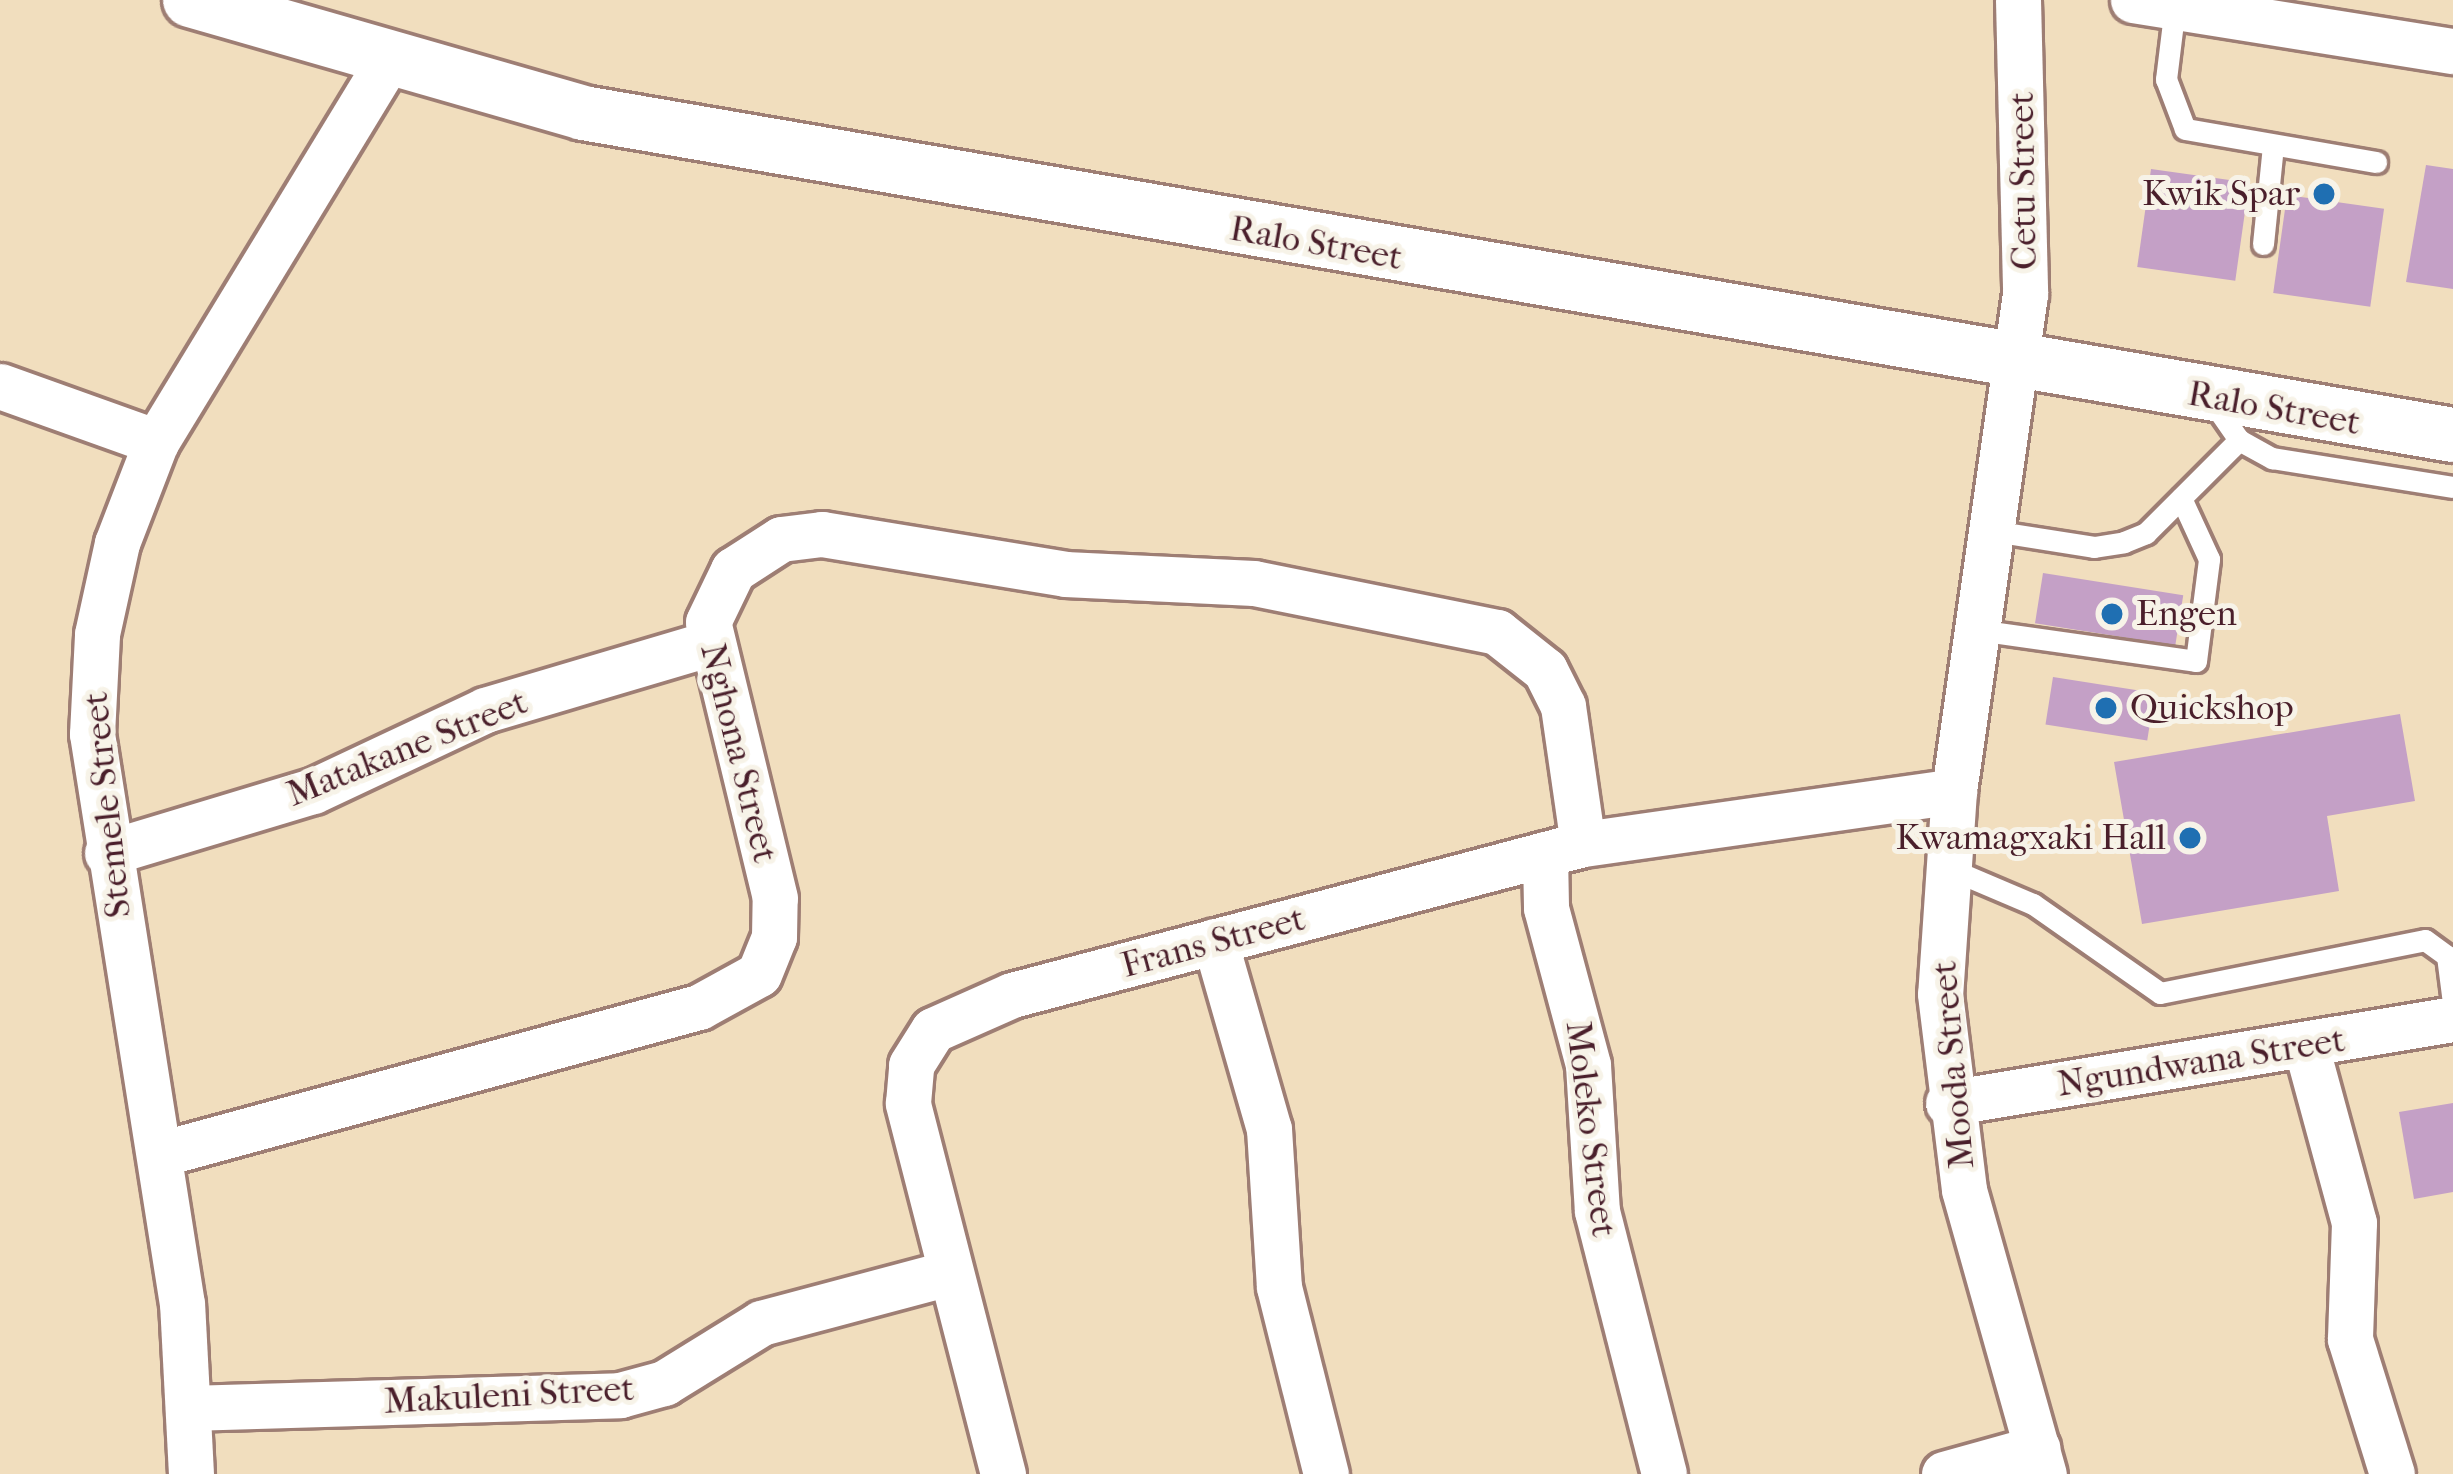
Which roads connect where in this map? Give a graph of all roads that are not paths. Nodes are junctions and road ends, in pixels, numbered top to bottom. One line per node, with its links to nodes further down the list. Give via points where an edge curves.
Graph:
1 (190, 0): 6 (street, Ralo Street)
2 (2018, 0): 10 (street, Cetu Street, via 2026,258)
3 (2154, 3): 4 (street); 7 (lane, via 2179,122 2191,133)
4 (2386, 20): 5 (street)
5 (2453, 51)
6 (388, 61): 10 (street, Ralo Street, via 583,113); 14 (street, Stemele Street)
7 (2273, 146): 8 (lane); 9 (lane)
8 (2376, 162)
9 (2263, 244)
10 (2018, 362): 12 (street, Ralo Street); 17 (street, Mooda Street)
11 (0, 386): 14 (street)
12 (2225, 419): 13 (street, Ralo Street); 15 (lane, via 2297,466); 16 (lane)
13 (2453, 435)
14 (156, 442): 22 (street, Stemele Street, via 117,543 97,634 92,734)
15 (2453, 487)
16 (2181, 498): 17 (lane, via 2124,542 2094,547); 18 (lane, via 2209,559 2195,661)
17 (1993, 531): 18 (street, Mooda Street)
18 (1978, 630): 20 (street, Mooda Street)
19 (708, 644): 21 (street, Nghona Street, via 712,605 733,570 765,545 799,535 1065,574 1253,583 1467,622 1513,641 1556,690); 22 (street, Matakane Street, via 485,710 331,785); 29 (street, Nghona Street, via 775,898 774,938 759,974 699,1007)
20 (1954, 790): 21 (street, Frans Street); 23 (street, Mooda Street)
21 (1564, 849): 24 (street, Frans Street); 36 (street, Moleko Street, via 1546,908 1588,1065 1597,1211)
22 (107, 853): 29 (street, Stemele Street)
23 (1947, 868): 25 (lane, via 2014,893 2160,993 2426,940 2446,956); 28 (street, Mooda Street, via 1940,994)
24 (1215, 941): 30 (street, Frans Street, via 976,1006 920,1046 908,1103); 35 (street, via 1269,1130 1279,1287)
25 (2453, 1003)
26 (2453, 1019): 27 (street, Ngundwana Street)
27 (2306, 1046): 28 (street, Ngundwana Street); 38 (street, via 2354,1223 2350,1339)
28 (1948, 1103): 32 (street, Mooda Street, via 1964,1190)
29 (160, 1154): 31 (street, Stemele Street)
30 (949, 1274): 31 (street, Makuleni Street, via 761,1323 664,1383 620,1395); 34 (street, Frans Street)
31 (188, 1408): 33 (street, Stemele Street)
32 (2040, 1461): 37 (street)
33 (190, 1474)
34 (1003, 1474)
35 (1326, 1474)
36 (1664, 1474)
37 (1944, 1474)
38 (2392, 1474)

